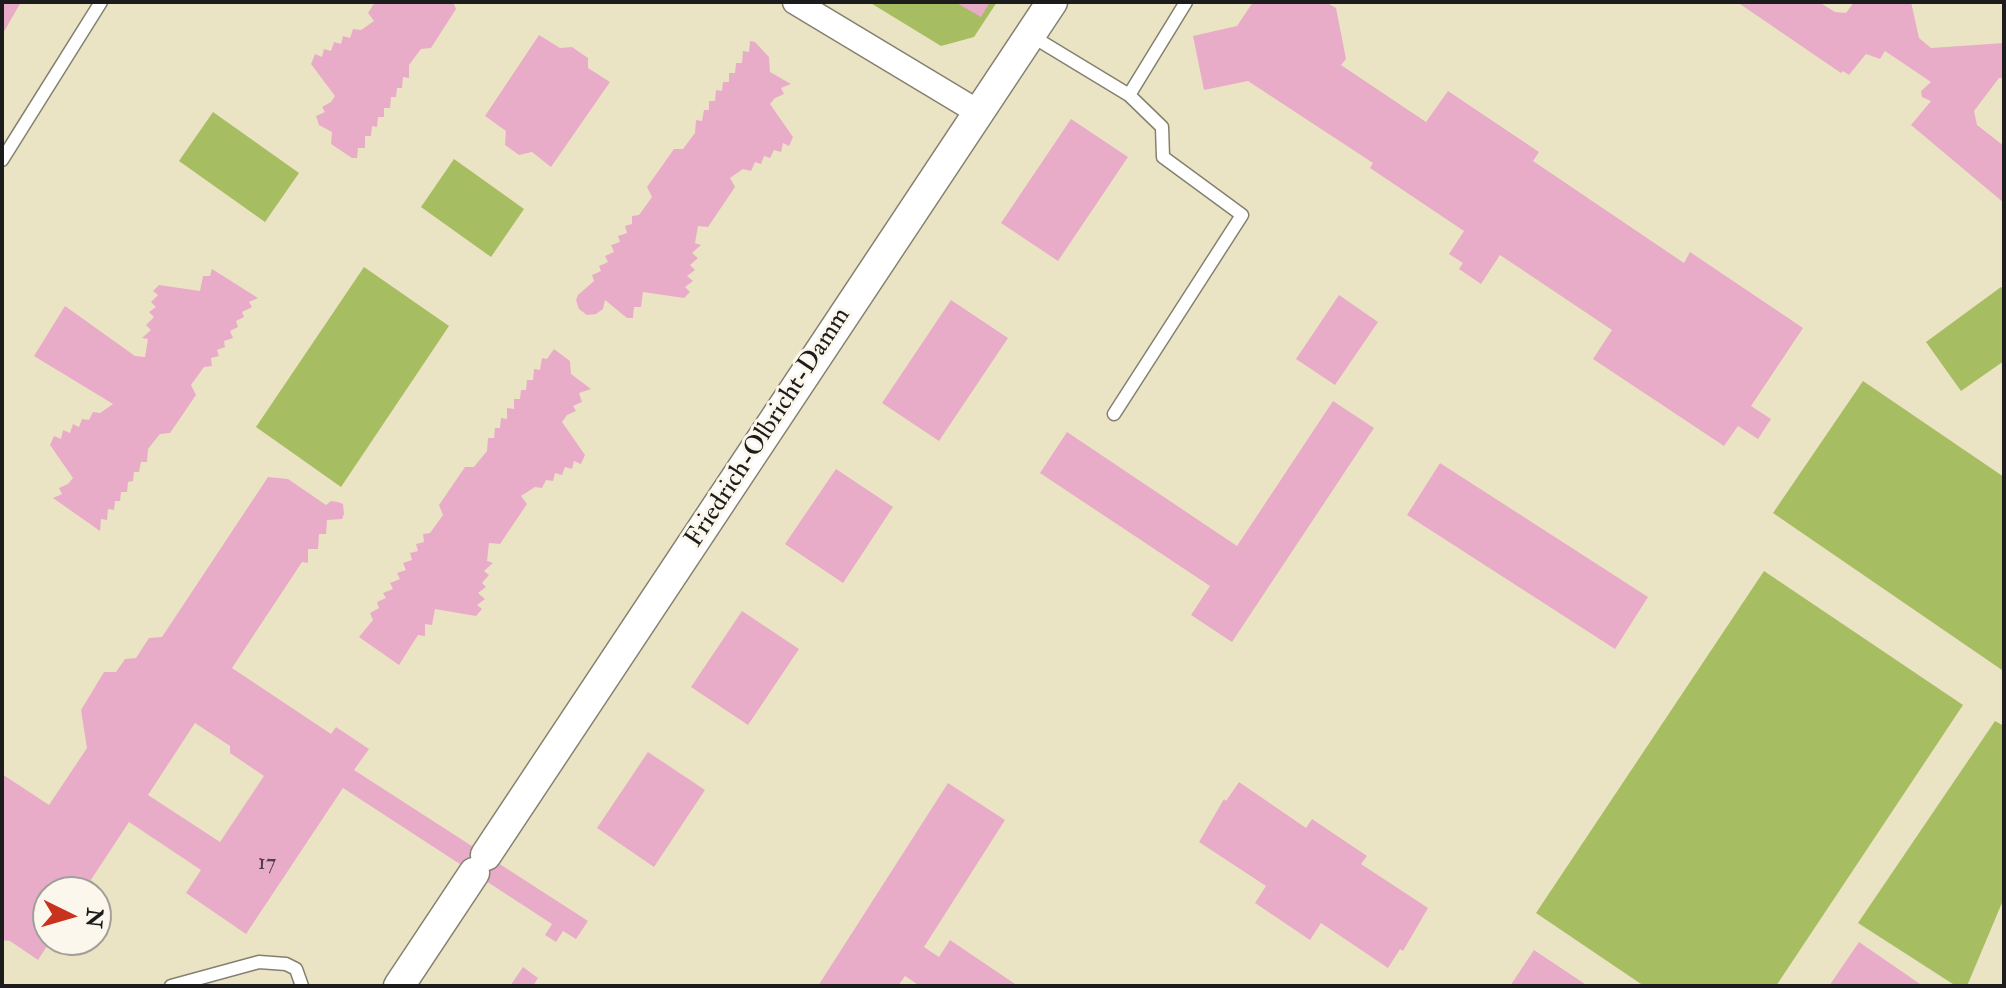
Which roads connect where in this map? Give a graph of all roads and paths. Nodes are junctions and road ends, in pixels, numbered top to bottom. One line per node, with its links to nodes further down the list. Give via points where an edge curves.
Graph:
1 (101, 2): 8 (lane)
2 (795, 2): 7 (street)
3 (1052, 2): 5 (street, Friedrich-Olbricht-Damm)
4 (1186, 2): 6 (lane)
5 (1030, 35): 6 (lane); 7 (street, Friedrich-Olbricht-Damm)
6 (1129, 95): 9 (lane, via 1162,127 1163,157 1242,215)
7 (978, 112): 12 (street, Friedrich-Olbricht-Damm)
8 (2, 160)
9 (1114, 414)
10 (171, 986): 11 (lane, via 259,962 296,969)
11 (302, 986)
12 (399, 986)

